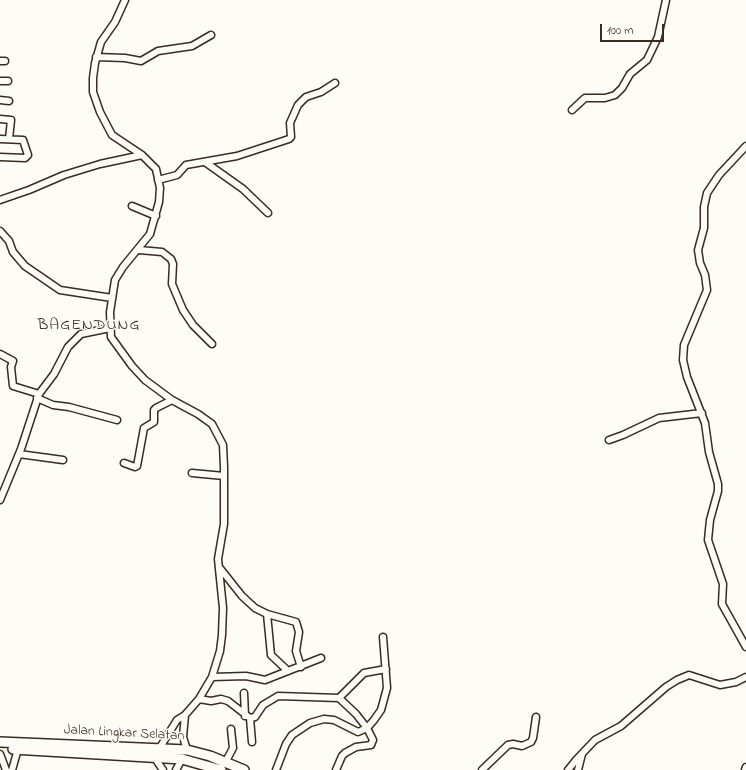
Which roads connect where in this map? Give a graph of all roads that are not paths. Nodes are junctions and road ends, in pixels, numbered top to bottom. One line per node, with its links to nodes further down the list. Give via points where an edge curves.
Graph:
1 (125, 0): 4 (street, via 115,22 101,42)
2 (666, 0): 10 (street, via 658,37 647,60 630,74 615,95 585,98)
3 (211, 35): 4 (street, via 192,46 158,51 141,61)
4 (96, 57): 15 (street, via 92,78 93,92 105,122 112,135)
5 (0, 81): 6 (street)
6 (8, 81)
7 (335, 83): 17 (street, via 306,97 298,105 290,123 289,139 237,156)
8 (0, 100): 9 (street)
9 (9, 101)
10 (572, 110)
11 (0, 119): 13 (street, via 11,120)
12 (0, 139): 13 (street)
13 (9, 139): 16 (street, via 23,140 27,157)
14 (746, 146): 31 (street, via 719,175 707,193 705,201 704,228 698,250 707,290 684,345 683,360 689,383)
15 (142, 155): 18 (street, via 156,169); 19 (street, via 64,175)
16 (0, 157)
17 (205, 162): 18 (street, via 186,165 176,175); 21 (street, via 243,189)
18 (158, 180): 22 (street, via 159,202)
19 (0, 200)
20 (132, 206): 22 (street)
21 (268, 213)
22 (156, 216): 24 (street, via 150,234)
23 (0, 231): 25 (street, via 25,266 60,290)
24 (139, 250): 25 (street, via 118,273); 27 (street, via 162,252 171,259 172,284 183,310)
25 (112, 298): 26 (street)
26 (110, 328): 29 (street, via 85,332 74,339); 30 (street, via 114,342 132,366 145,380)
27 (212, 344)
28 (0, 354): 29 (street, via 13,361 13,386)
29 (38, 396): 32 (street, via 53,405); 34 (street)
30 (172, 400): 36 (street, via 156,408 154,422 144,428 137,466); 38 (street, via 206,419 217,431 223,445)
31 (702, 413): 33 (street, via 659,418); 43 (street, via 718,488 708,540 723,584 722,604)
32 (117, 420)
33 (609, 440)
34 (19, 454): 35 (street); 39 (street)
35 (63, 460)
36 (124, 463)
37 (192, 473): 38 (street)
38 (224, 476): 40 (street, via 224,524)
39 (0, 500)
40 (219, 567): 41 (street, via 242,596 255,608); 48 (street, via 223,608 222,635)
41 (267, 614): 45 (street, via 296,622 299,632 296,651); 47 (street, via 271,655)
42 (383, 637): 46 (street)
43 (746, 646)
44 (321, 658): 45 (street)
45 (301, 667): 47 (street)
46 (386, 669): 51 (street, via 364,673); 56 (street, via 384,702)
47 (288, 671): 48 (street, via 262,681 246,676)
48 (212, 676): 52 (street)
49 (746, 677): 64 (street, via 720,685 689,676 677,680 666,686 632,718 595,740)
50 (244, 693): 54 (street)
51 (339, 698): 54 (street, via 278,696 263,705 255,717); 56 (street)
52 (199, 699): 53 (street); 54 (street, via 228,701)
53 (185, 715): 63 (street, via 176,720); 65 (street)
54 (248, 717): 59 (street)
55 (536, 717): 75 (street, via 531,742 522,746 508,745)
56 (367, 728): 73 (street, via 358,732 334,720 324,719 310,723 292,735); 74 (street, via 373,740 371,746 356,747 345,752)
57 (231, 729): 66 (street, via 233,748)
58 (0, 742): 60 (highway, Jalan Lingkar Selatan)
59 (252, 742)
60 (72, 748): 62 (highway, Jalan Lingkar Selatan); 63 (highway, Jalan Lingkar Selatan)
61 (0, 753): 62 (highway, Jalan Lingkar Selatan); 68 (street)
62 (16, 753): 69 (street)
63 (156, 753): 65 (highway, Jalan Lingkar Selatan); 70 (street)
64 (583, 753): 76 (street); 77 (street)
65 (184, 754): 66 (highway, Jalan Lingkar Selatan); 71 (street)
66 (223, 766): 72 (highway, Jalan Lingkar Selatan)
67 (746, 767): 78 (street)
68 (6, 770)
69 (12, 770)
70 (163, 770)
71 (176, 770)
72 (244, 770)
73 (276, 770)
74 (336, 770)
75 (482, 770)
76 (568, 770)
77 (578, 770)
78 (745, 770)

